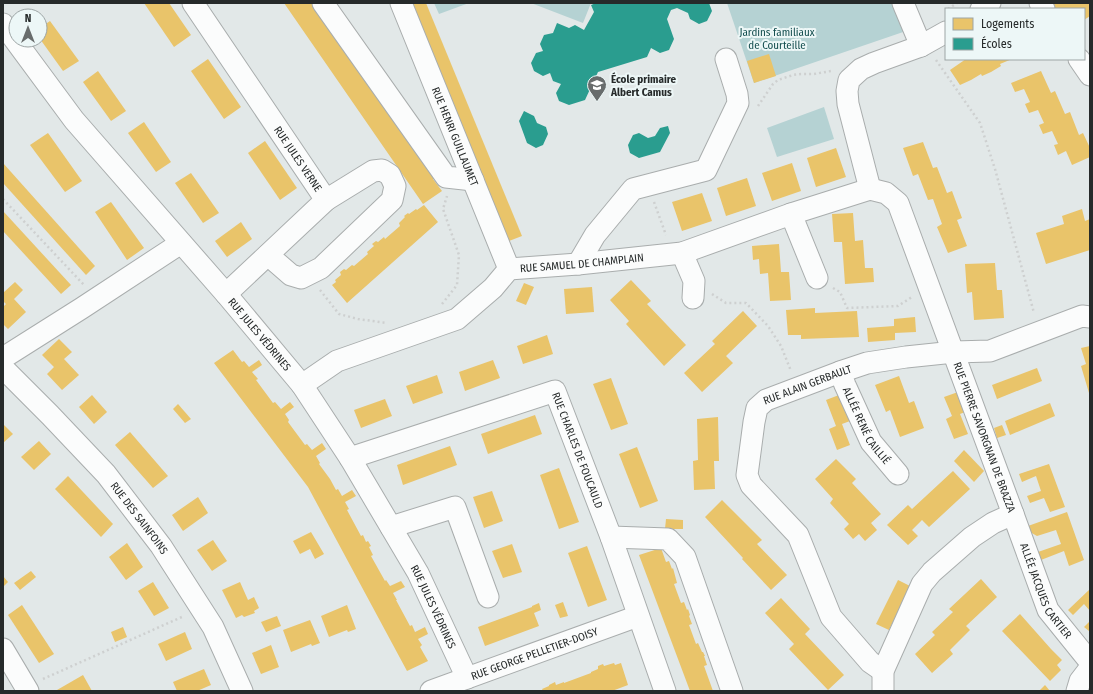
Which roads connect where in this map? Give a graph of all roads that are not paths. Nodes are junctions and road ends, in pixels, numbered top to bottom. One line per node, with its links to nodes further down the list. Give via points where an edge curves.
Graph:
1 (193, 3): 13 (street, RUE JULES VERNE)
2 (323, 3): 11 (street, via 446,177)
3 (401, 3): 11 (street, RUE HENRI GUILLAUMET)
4 (903, 3): 7 (street)
5 (3, 24): 15 (street, RUE JULES VÉDRINES, via 74,120)
6 (945, 33): 7 (street)
7 (921, 46): 12 (street, via 861,69 849,80 848,104)
8 (726, 58): 18 (street, via 738,103 706,170 633,189 595,235)
9 (1080, 60): 10 (street)
10 (1090, 75)
11 (473, 180): 19 (street, RUE HENRI GUILLAUMET)
12 (878, 191): 14 (street, RUE SAMUEL DE CHAMPLAIN); 24 (street, RUE PIERRE SAVORGNAN DE BRAZZA, via 898,202)
13 (326, 200): 17 (street, RUE JULES VERNE); 17 (street, via 373,171 382,170 390,175 395,186 392,200 321,268 301,278 291,275)
14 (791, 214): 16 (street, RUE SAMUEL DE CHAMPLAIN); 20 (street)
15 (181, 243): 22 (street, RUE JULES VÉDRINES); 25 (street)
16 (677, 253): 18 (street, RUE SAMUEL DE CHAMPLAIN); 21 (street)
17 (268, 255): 22 (street, RUE JULES VERNE)
18 (578, 264): 19 (street, RUE SAMUEL DE CHAMPLAIN)
19 (509, 269): 28 (street, RUE SAMUEL DE CHAMPLAIN, via 493,288 457,319 337,361)
20 (817, 278)
21 (693, 290)
22 (226, 294): 28 (street, RUE JULES VÉDRINES)
23 (1090, 317): 24 (street, RUE ALAIN GERBAULT, via 1082,316 990,351)
24 (954, 352): 27 (street, RUE ALAIN GERBAULT, via 906,357); 31 (street, RUE PIERRE SAVORGNAN DE BRAZZA)
25 (3, 358)
26 (3, 368): 42 (street, RUE DES SAINFOINS, via 106,474 161,546 213,627)
27 (840, 372): 30 (street, ALLÉE RENÉ CAILLIÉ, via 871,442); 39 (street, RUE ALAIN GERBAULT, via 766,400 758,408 747,475 751,485 798,535 831,617 870,662)
28 (302, 385): 29 (street, RUE JULES VÉDRINES)
29 (350, 458): 32 (street, RUE JULES VÉDRINES); 33 (street, RUE CHARLES DE FOUCAULD, via 555,391)
30 (898, 474)
31 (1013, 514): 37 (street, ALLÉE JACQUES CARTIER, via 1048,610); 39 (street, RUE PIERRE SAVORGNAN DE BRAZZA, via 972,537 932,572 922,584)
32 (391, 527): 34 (street, via 455,507); 40 (street, RUE JULES VÉDRINES, via 418,573)
33 (611, 537): 35 (street, RUE CHARLES DE FOUCAULD); 45 (street, via 668,538 685,557)
34 (488, 597)
35 (638, 616): 40 (street, RUE GEORGE PELLETIER-DOISY); 44 (street, RUE CHARLES DE FOUCAULD)
36 (3, 649): 41 (street)
37 (1090, 662)
38 (1090, 668): 47 (street, via 1080,681)
39 (883, 670): 46 (street, RUE PIERRE SAVORGNAN DE BRAZZA)
40 (467, 678): 43 (street, RUE GEORGE PELLETIER-DOISY)
41 (26, 689)
42 (242, 691)
43 (431, 691)
44 (665, 691)
45 (732, 691)
46 (883, 691)
47 (1077, 691)

